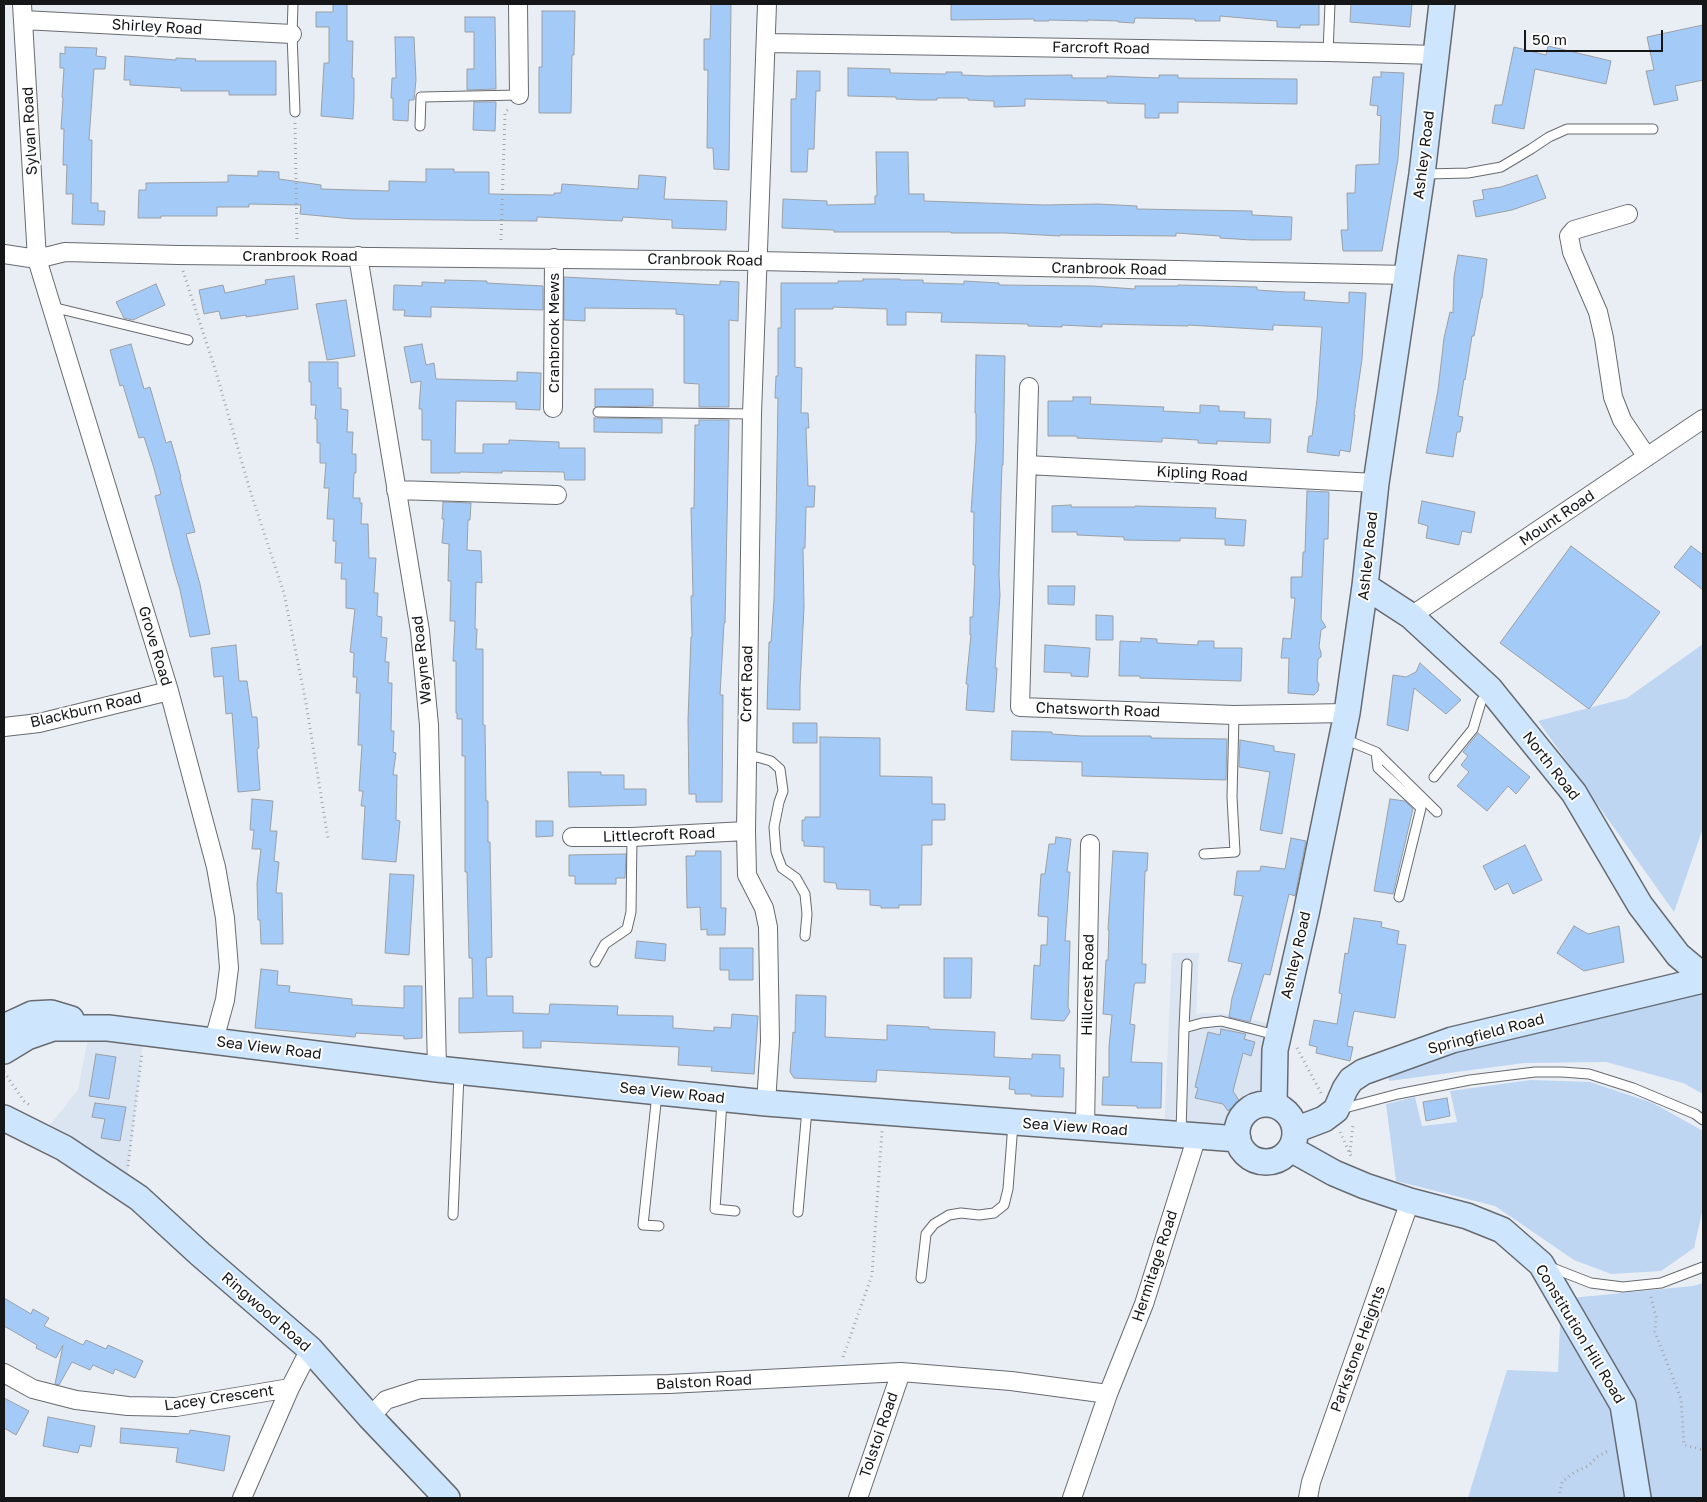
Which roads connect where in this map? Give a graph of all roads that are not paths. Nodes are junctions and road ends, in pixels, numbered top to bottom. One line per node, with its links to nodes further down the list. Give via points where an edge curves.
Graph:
1 (293, 4): 7 (lane)
2 (518, 4): 11 (street)
3 (767, 4): 8 (street)
4 (1330, 4): 9 (lane)
5 (1442, 4): 10 (main road, Ashley Road)
6 (22, 12): 7 (street, Shirley Road); 20 (street, Sylvan Road)
7 (292, 34): 12 (lane)
8 (766, 43): 9 (street, Farcroft Road); 21 (street)
9 (1328, 52): 10 (street, Farcroft Road)
10 (1436, 55): 15 (main road, Ashley Road)
11 (519, 95): 13 (lane, via 421,98)
12 (295, 112)
13 (420, 126)
14 (1653, 129): 15 (lane, via 1568,129 1549,136 1501,167)
15 (1422, 174): 22 (main road, Ashley Road)
16 (1628, 214): 30 (street, via 1574,230 1569,236 1572,252 1598,312 1613,397 1622,420)
17 (4, 254): 20 (street, Cranbrook Road)
18 (358, 256): 19 (street, Cranbrook Road); 20 (street, Cranbrook Road, via 65,252); 33 (street, Wayne Road)
19 (554, 258): 21 (street, Cranbrook Road); 26 (street, Cranbrook Mews)
20 (37, 259): 23 (street, Grove Road)
21 (758, 261): 22 (street, Cranbrook Road); 28 (street, Croft Road)
22 (1406, 275): 32 (main road, Ashley Road)
23 (52, 307): 24 (lane); 38 (street, Grove Road)
24 (188, 340)
25 (1029, 387): 31 (street, Chatsworth Road)
26 (553, 408)
27 (598, 412): 28 (lane)
28 (752, 414): 44 (street, Croft Road)
29 (1703, 419): 30 (street, Mount Road)
30 (1647, 457): 36 (street, Mount Road)
31 (1028, 465): 32 (street, Kipling Road); 40 (street, Chatsworth Road, via 1020,708)
32 (1376, 483): 35 (main road, Ashley Road)
33 (396, 490): 34 (street); 65 (street, Wayne Road, via 420,631 429,726)
34 (557, 495)
35 (1365, 586): 36 (main road, North Road); 39 (main road, Ashley Road)
36 (1411, 616): 37 (main road, North Road)
37 (1490, 689): 45 (lane, via 1481,702 1473,729); 56 (main road, North Road, via 1574,793 1640,905 1678,955)
38 (168, 692): 41 (street, Blackburn Road, via 38,723); 62 (street, Grove Road, via 216,867 225,918 229,968 225,1000)
39 (1347, 713): 40 (street, Chatsworth Road); 42 (main road, Ashley Road)
40 (1234, 715): 51 (lane, via 1232,796 1235,852)
41 (4, 727)
42 (1342, 738): 43 (lane); 57 (main road, Ashley Road)
43 (1376, 752): 46 (lane); 52 (lane, via 1378,768 1421,808)
44 (746, 758): 47 (street, Croft Road); 53 (lane, via 771,761 780,769 783,792 774,827 776,852 782,868 796,878 805,894)
45 (1434, 777)
46 (1437, 812)
47 (746, 831): 49 (street, Littlecroft Road); 69 (street, Croft Road, via 746,875 764,908 768,927 770,1041)
48 (572, 837): 49 (street, Littlecroft Road)
49 (632, 837): 54 (lane, via 631,912 627,929 604,944)
50 (1090, 844): 76 (street, Hillcrest Road)
51 (1204, 854)
52 (1400, 897)
53 (805, 936)
54 (596, 962)
55 (1187, 964): 60 (lane)
56 (1703, 978): 72 (main road, Springfield Road, via 1452,1040 1363,1072 1345,1089)
57 (1280, 1027): 60 (lane, via 1221,1021 1202,1022); 70 (main road, Ashley Road, via 1275,1050)
58 (4, 1028): 59 (main road, Sea View Road, via 32,1014 51,1013)
59 (108, 1028): 61 (main road, Sea View Road, via 53,1028); 62 (main road, Sea View Road)
60 (1184, 1028): 77 (lane)
61 (27, 1037): 63 (main road, Sea View Road); 64 (main road, Sea View Road)
62 (214, 1040): 65 (main road, Sea View Road)
63 (4, 1051)
64 (4, 1057)
65 (448, 1070): 66 (main road, Sea View Road); 84 (lane)
66 (658, 1092): 67 (main road, Sea View Road); 85 (lane, via 643,1225)
67 (722, 1098): 69 (main road, Sea View Road); 82 (lane, via 715,1209)
68 (14, 1100): 80 (main road, Ringwood Road)
69 (766, 1103): 71 (main road, Sea View Road)
70 (1274, 1105): 78 (main road, via 1258,1105 1250,1109 1239,1122); 79 (main road, via 1288,1113 1292,1120)
71 (807, 1106): 75 (main road, Sea View Road); 83 (lane)
72 (1341, 1110): 74 (lane, via 1398,1094 1470,1080 1562,1072 1589,1074 1634,1088); 79 (main road)
73 (9, 1120): 80 (main road, Ringwood Road)
74 (1703, 1120)
75 (1013, 1122): 76 (main road, Sea View Road); 88 (lane, via 1004,1205 994,1213 949,1215 934,1224 926,1234)
76 (1085, 1127): 77 (main road, Sea View Road)
77 (1189, 1135): 78 (main road, Sea View Road); 93 (street, Hermitage Road, via 1144,1304)
78 (1238, 1139): 79 (main road, via 1248,1156 1266,1162 1284,1156)
79 (1293, 1140): 81 (main road, Constitution Hill Road, via 1334,1173)
80 (64, 1148): 89 (main road, Ringwood Road, via 139,1198)
81 (1410, 1201): 86 (main road, Constitution Hill Road, via 1467,1216 1502,1230); 99 (street, Parkstone Heights)
82 (735, 1211)
83 (798, 1212)
84 (453, 1215)
85 (659, 1226)
86 (1541, 1264): 87 (lane, via 1591,1283 1623,1287 1661,1283); 100 (main road, Constitution Hill Road, via 1623,1405)
87 (1703, 1267)
88 (921, 1278)
89 (310, 1349): 92 (street); 94 (main road, Ringwood Road)
90 (901, 1372): 93 (street, Balston Road, via 1011,1381); 94 (street, Balston Road, via 669,1384 420,1390 386,1400); 97 (street, Tolstoi Road)
91 (4, 1373): 92 (street, Lacey Crescent, via 33,1389 76,1400 128,1406 176,1407)
92 (290, 1388): 95 (street)
93 (1108, 1394): 98 (street, Hermitage Road)
94 (370, 1417): 96 (main road, Ringwood Road)
95 (242, 1498)
96 (448, 1498)
97 (858, 1498)
98 (1072, 1498)
99 (1308, 1498)
100 (1638, 1498)

